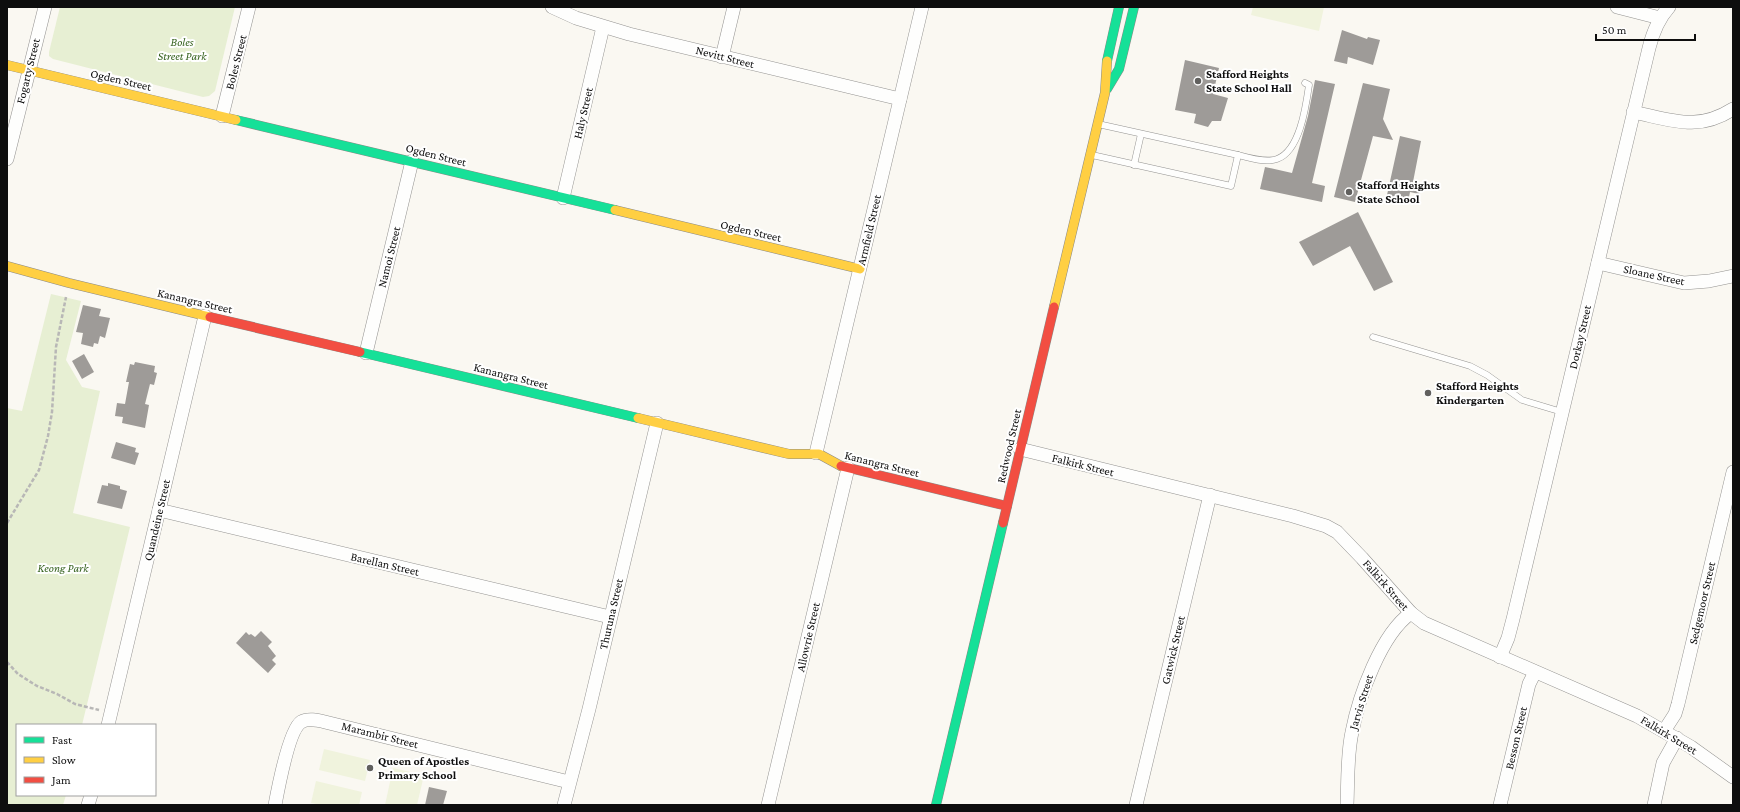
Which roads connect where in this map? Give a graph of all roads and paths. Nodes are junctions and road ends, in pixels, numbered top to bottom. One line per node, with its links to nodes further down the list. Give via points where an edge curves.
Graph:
1 (45, 7): 14 (street, Fogarty Street)
2 (249, 7): 20 (street, Boles Street)
3 (552, 7): 11 (street, Nevitt Street)
4 (734, 7): 12 (street)
5 (922, 7): 17 (street, Armfield Street)
6 (1119, 7): 16 (street, Redwood Street, via 1106,68)
7 (1134, 7): 16 (street, Redwood Street, via 1118,69)
8 (1617, 7): 10 (street)
9 (1669, 7): 10 (street, Dorkay Street)
10 (1660, 18): 19 (street, Dorkay Street, via 1652,35)
11 (603, 27): 12 (street, Nevitt Street); 28 (street, Haly Street)
12 (722, 57): 17 (street, Nevitt Street)
13 (7, 65): 14 (street, Ogden Street)
14 (28, 70): 20 (street, Ogden Street); 25 (street, Fogarty Street)
15 (1305, 82): 24 (lane, via 1309,85 1306,108 1296,140 1287,153 1277,159 1256,160)
16 (1105, 93): 21 (street, Redwood Street)
17 (900, 99): 31 (street, Armfield Street)
18 (1733, 109): 19 (street, via 1714,120 1697,123)
19 (1633, 112): 29 (street, Dorkay Street)
20 (222, 116): 26 (street, Ogden Street)
21 (1097, 124): 22 (lane); 23 (street, Redwood Street)
22 (1141, 134): 24 (lane); 27 (lane)
23 (1090, 155): 27 (lane); 39 (street, Redwood Street)
24 (1238, 155): 27 (lane, via 1231,186)
25 (7, 159)
26 (412, 161): 28 (street, Ogden Street); 36 (street, Namoi Street)
27 (1134, 164)
28 (563, 198): 31 (street, Ogden Street)
29 (1598, 263): 32 (street, Sloane Street, via 1684,283); 37 (street, Dorkay Street)
30 (7, 266): 33 (street, Kanangra Street)
31 (860, 269): 40 (street, Armfield Street)
32 (1733, 276)
33 (69, 283): 34 (street, Kanangra Street); 46 (path, via 56,347 48,436 39,470)
34 (205, 316): 36 (street, Kanangra Street); 45 (street, Quandeine Street)
35 (1373, 338): 37 (lane, via 1470,366 1522,400)
36 (366, 353): 38 (street, Kanangra Street)
37 (1562, 412): 49 (street, Dorkay Street, via 1511,627)
38 (657, 423): 40 (street, Kanangra Street, via 789,454); 48 (street, Thuruna Street)
39 (1020, 449): 43 (street, Falkirk Street); 44 (street, Redwood Street)
40 (816, 453): 41 (street, Kanangra Street)
41 (848, 468): 44 (street, Kanangra Street); 59 (street, Allowrie Street)
42 (1733, 472): 53 (street, Sedgemoor Street, via 1677,710)
43 (1210, 495): 47 (street, Falkirk Street, via 1326,526 1349,543); 61 (street, Gatwick Street)
44 (1007, 506): 60 (street, Redwood Street)
45 (159, 510): 48 (street, Barellan Street); 52 (street, Quandeine Street)
46 (7, 523)
47 (1411, 613): 49 (street, Falkirk Street, via 1424,623); 62 (street, Jarvis Street, via 1394,628 1372,669 1364,691 1352,732)
48 (610, 618): 56 (street, Thuruna Street)
49 (1500, 657): 51 (street, Falkirk Street)
50 (7, 662): 52 (path, via 18,674 37,686)
51 (1535, 672): 53 (street, Falkirk Street, via 1637,716); 63 (street, Besson Street, via 1529,684)
52 (109, 719)
53 (1664, 731): 54 (street, Falkirk Street)
54 (1677, 738): 55 (street, Falkirk Street); 64 (street, via 1663,763)
55 (1733, 777)
56 (569, 782): 57 (street, Marambir Street, via 325,722 306,720 297,725 291,736); 58 (street, Thuruna Street)
57 (275, 805)
58 (564, 805)
59 (768, 805)
60 (936, 805)
61 (1136, 805)
62 (1347, 805)
63 (1500, 805)
64 (1654, 805)

